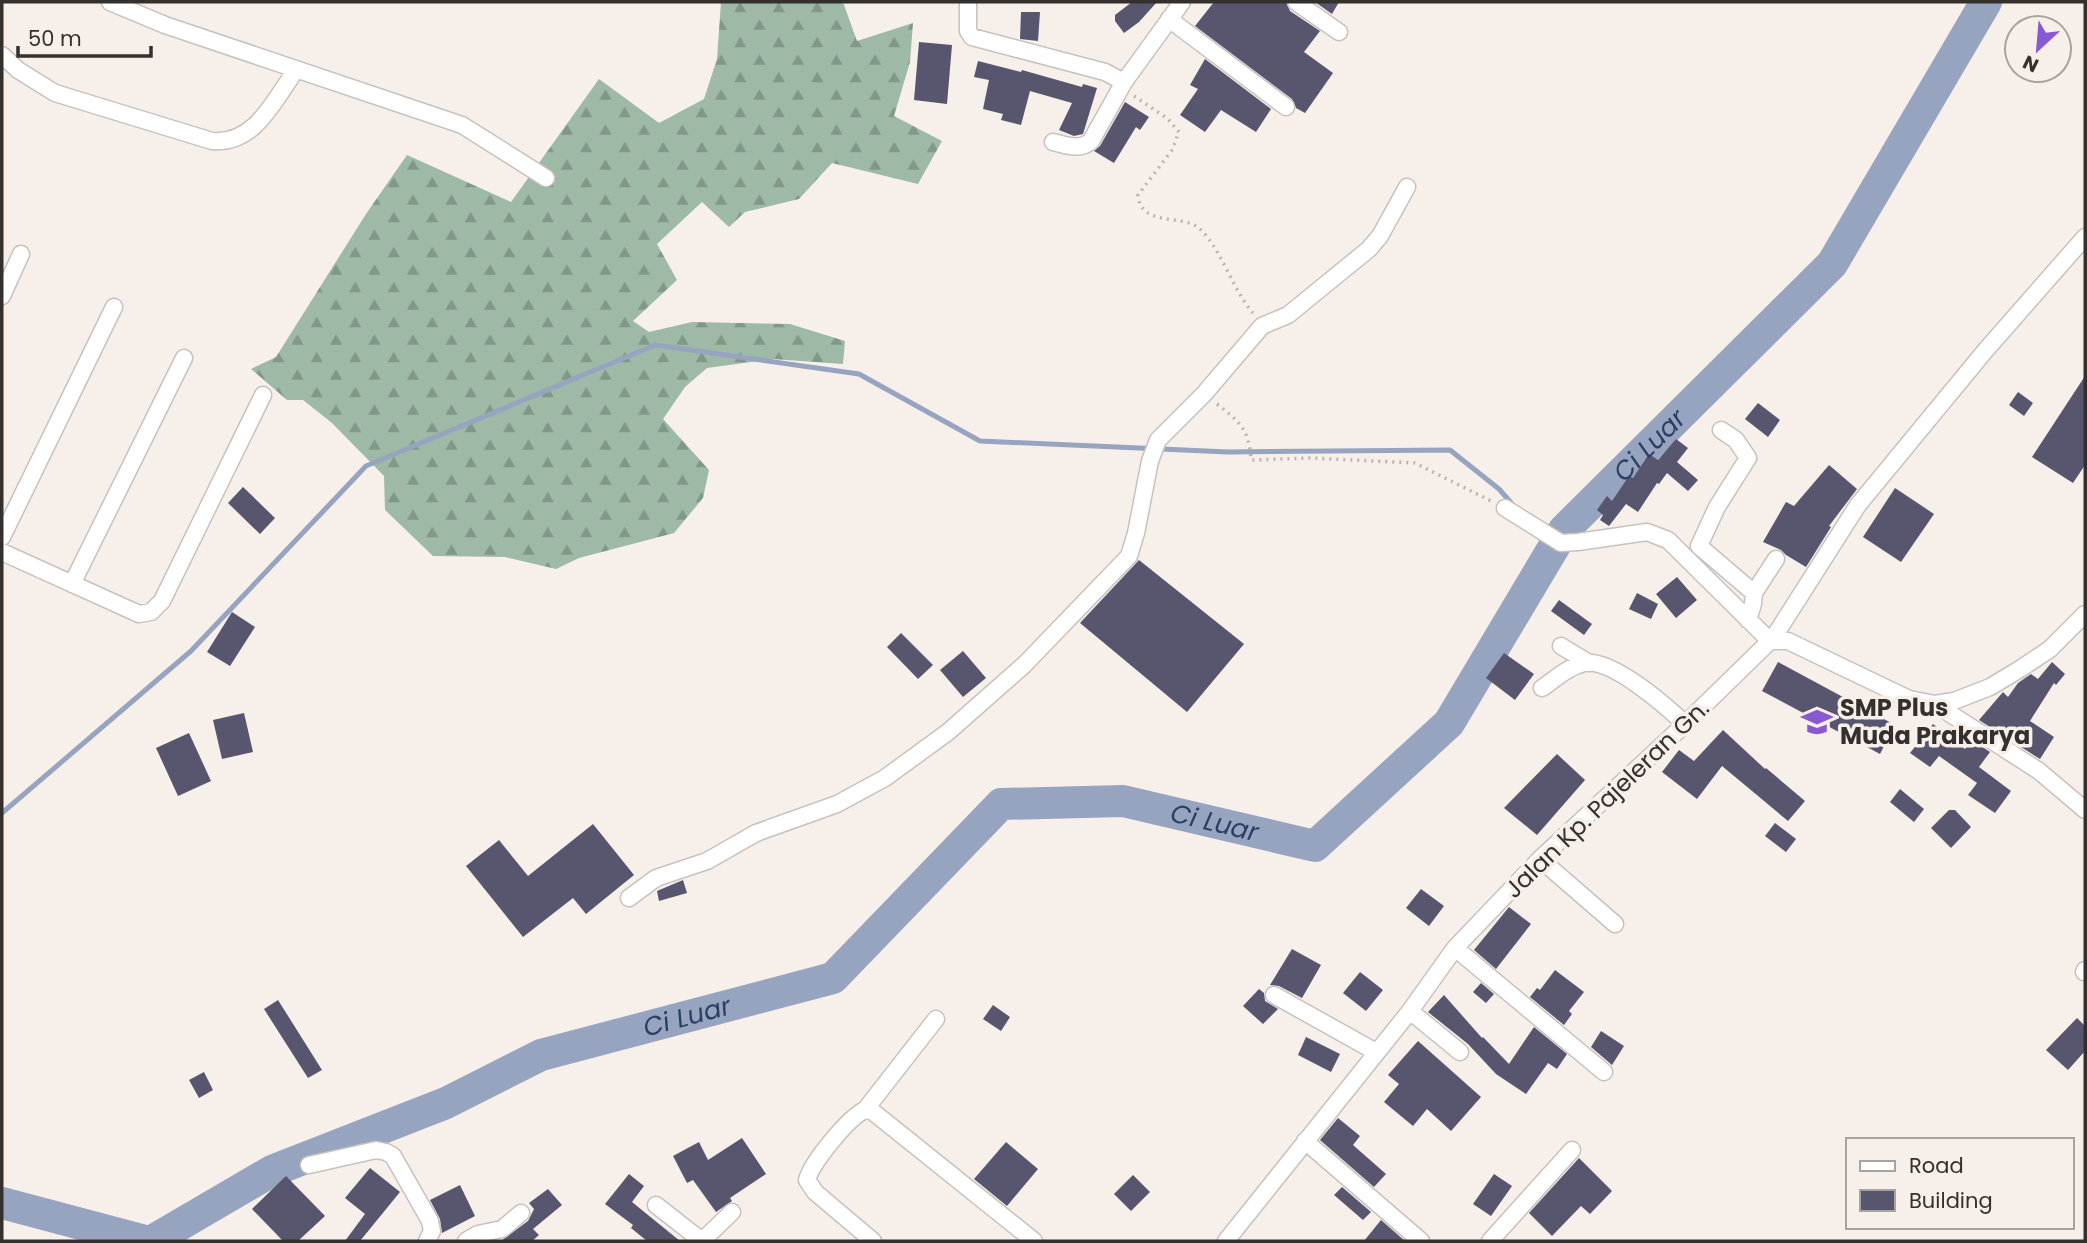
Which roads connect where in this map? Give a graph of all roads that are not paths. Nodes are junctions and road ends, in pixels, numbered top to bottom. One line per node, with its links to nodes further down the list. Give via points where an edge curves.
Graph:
1 (110, 2): 8 (street)
2 (968, 2): 9 (street, via 972,37 1105,72)
3 (1182, 2): 5 (street)
4 (1296, 2): 6 (street)
5 (1169, 19): 9 (street); 10 (street)
6 (1339, 32)
7 (2, 55): 8 (street, via 36,82 75,100 225,142 254,128)
8 (296, 70): 12 (street, via 462,125)
9 (1124, 82): 11 (street, via 1086,146)
10 (1286, 107)
11 (1053, 142)
12 (546, 178)
13 (1407, 187): 37 (street, via 1369,249 1288,314 1262,326 1158,440 1129,556 1024,665 948,732 886,778 837,804 756,833 707,860 656,878)
14 (2085, 237): 29 (street, Jalan Kp. Pajeleran Gn., via 1858,505)
15 (21, 254): 16 (street)
16 (2, 296)
17 (114, 307): 22 (street)
18 (184, 358): 25 (street)
19 (262, 395): 25 (street, via 162,601 151,612 139,614)
20 (1721, 430): 26 (street, via 1736,440 1748,458 1699,546)
21 (1505, 508): 28 (street, via 1561,542 1647,532 1660,536)
22 (2, 537)
23 (2, 552): 25 (street)
24 (1776, 559): 26 (street)
25 (72, 584)
26 (1754, 593): 28 (street)
27 (2085, 614): 33 (street, via 2050,649 2020,669 1990,687)
28 (1748, 620): 29 (street)
29 (1771, 640): 33 (street, via 1795,644 1909,699); 34 (street, Jalan Kp. Pajeleran Gn.)
30 (1561, 646): 31 (street)
31 (1589, 663): 32 (street, via 1569,669); 34 (street, via 1624,677)
32 (1542, 688)
33 (1935, 704): 35 (street, via 2039,771)
34 (1685, 724): 36 (street, Jalan Kp. Pajeleran Gn.)
35 (2085, 810)
36 (1540, 859): 38 (street); 39 (street, Jalan Kp. Pajeleran Gn.)
37 (629, 898)
38 (1615, 923)
39 (1455, 948): 41 (street, Jalan Kp. Pajeleran Gn.); 45 (street)
40 (1274, 995): 43 (street)
41 (1410, 1011): 43 (street, Jalan Kp. Pajeleran Gn.); 44 (street)
42 (936, 1019): 46 (street)
43 (1376, 1052): 47 (street, Jalan Kp. Pajeleran Gn.)
44 (1460, 1052)
45 (1604, 1072)
46 (865, 1110): 56 (street, via 817,1158 807,1180); 57 (street)
47 (1305, 1140): 58 (street, Jalan Kp. Pajeleran Gn.); 59 (street)
48 (1572, 1150): 60 (street)
49 (309, 1165): 53 (street, via 376,1150 393,1156 430,1221)
50 (656, 1205): 55 (street)
51 (732, 1212): 55 (street)
52 (521, 1213): 54 (street, via 502,1228)
53 (427, 1241)
54 (466, 1241)
55 (702, 1241)
56 (873, 1241)
57 (1034, 1241)
58 (1226, 1241)
59 (1421, 1241)
60 (1490, 1241)

